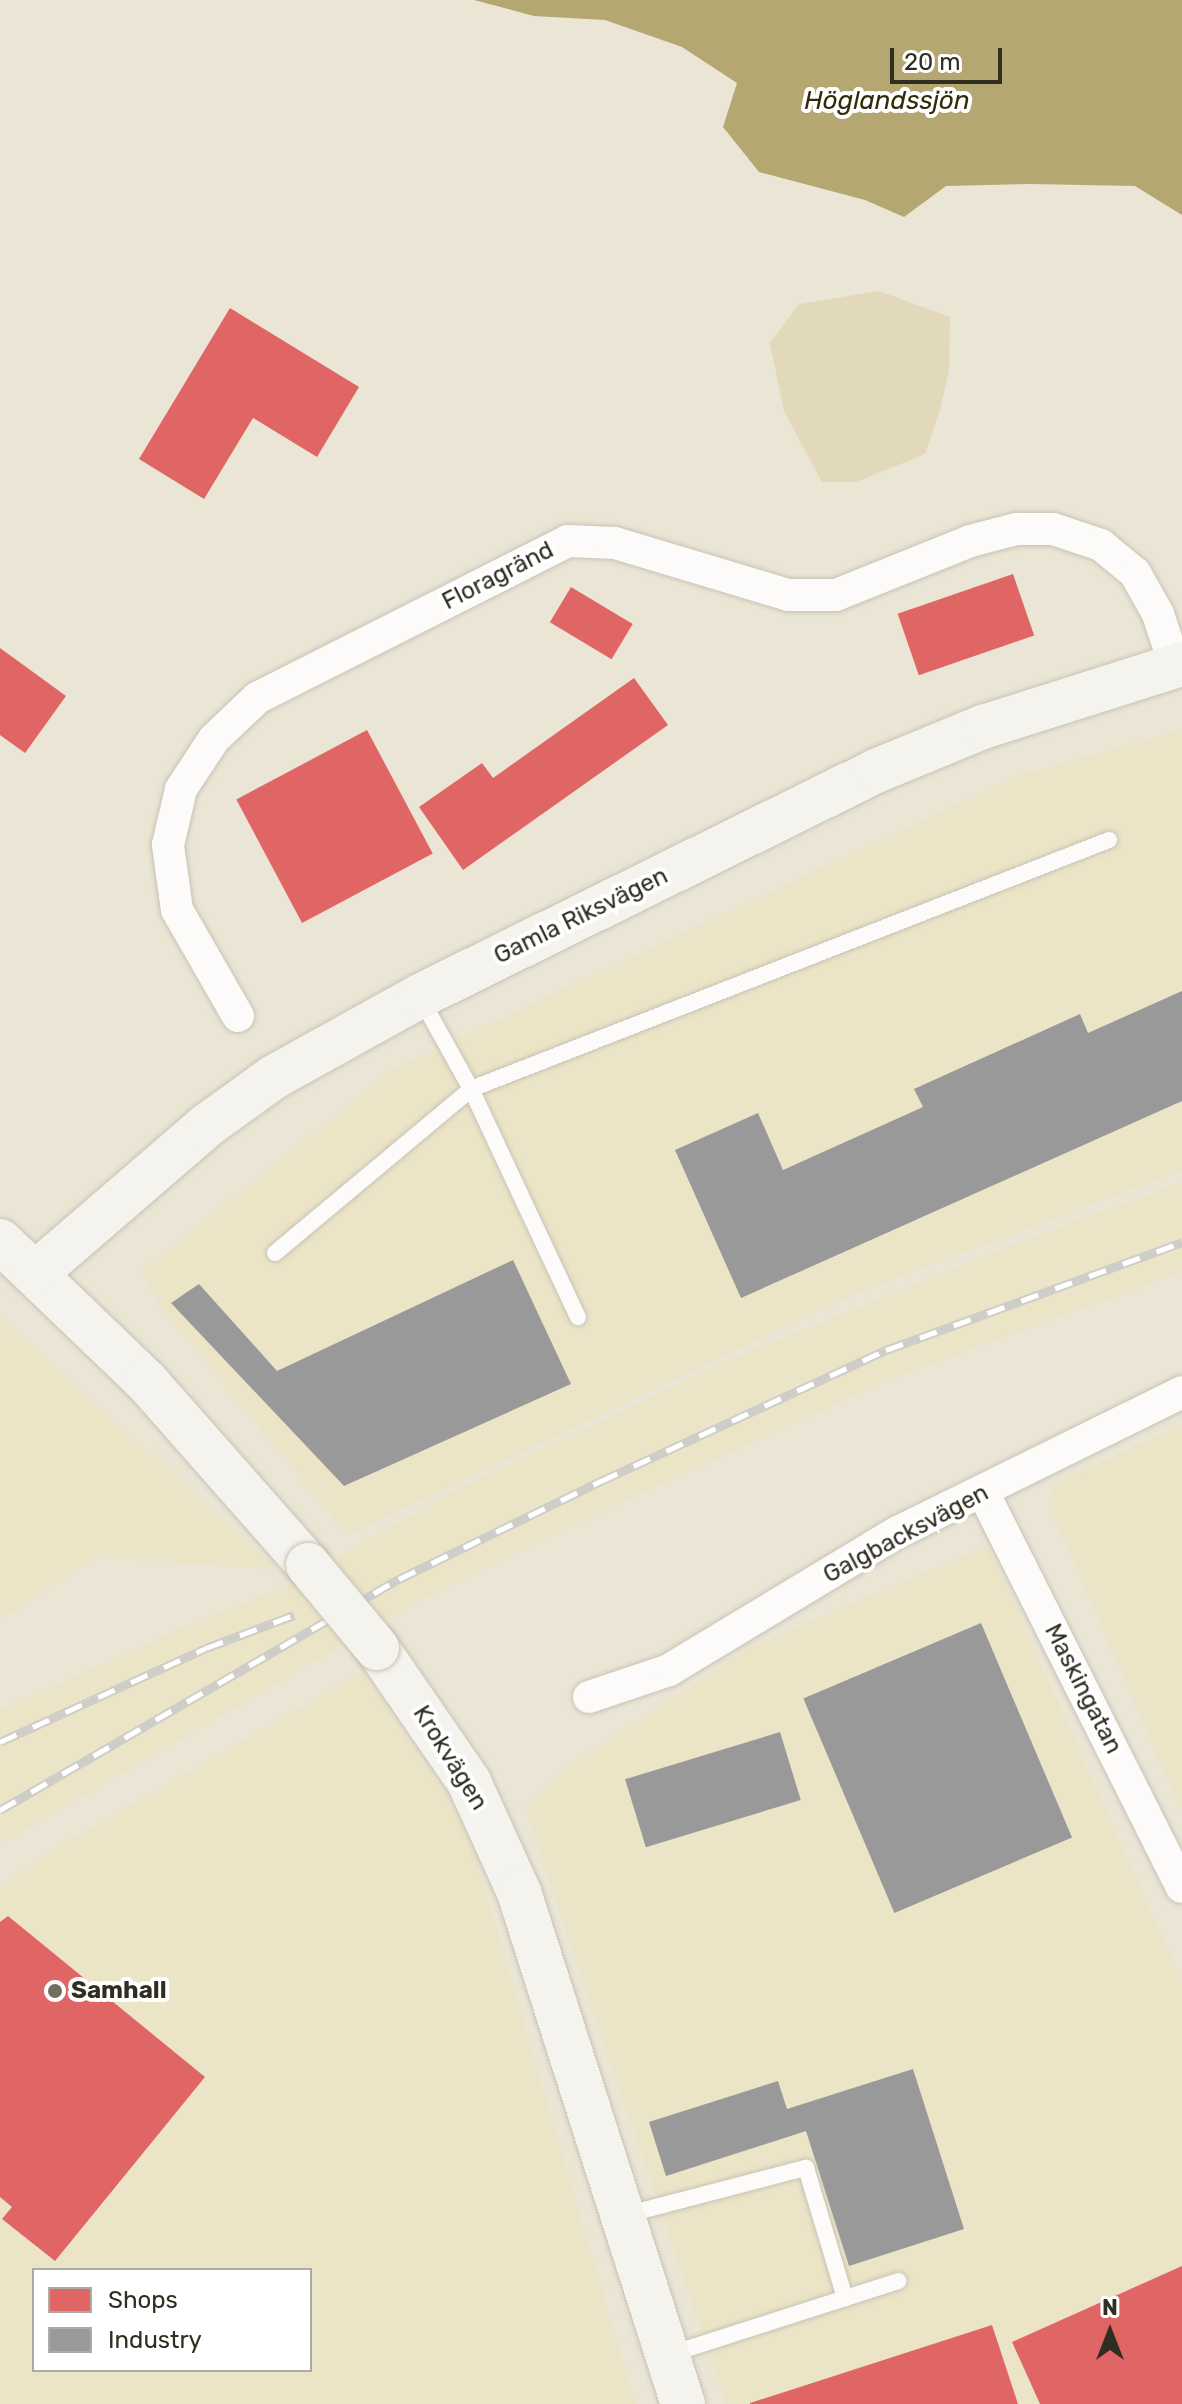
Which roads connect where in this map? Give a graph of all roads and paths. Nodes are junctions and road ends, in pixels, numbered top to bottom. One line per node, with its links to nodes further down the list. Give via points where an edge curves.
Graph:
1 (1179, 665): 3 (street, Gamla Riksvägen, via 983,727 876,771); 4 (street, Floragränd, via 1135,573 1101,545 1053,529 1016,529 970,541 836,595 788,595 615,543 568,541 257,698 214,739 181,789 168,845 177,910)
2 (1109, 840): 5 (lane)
3 (420, 996): 5 (lane); 8 (street, Gamla Riksvägen, via 274,1077 217,1117)
4 (238, 1016)
5 (471, 1089): 7 (lane); 9 (lane)
6 (0, 1241): 8 (street, Krokvägen)
7 (275, 1253)
8 (37, 1272): 14 (street, Krokvägen, bridge, via 146,1381 284,1536 377,1648 469,1782 519,1892)
9 (578, 1317)
10 (1182, 1392): 11 (street, Galgbacksvägen)
11 (983, 1492): 12 (street, Galgbacksvägen, via 898,1532 669,1670); 13 (street, Maskingatan)
12 (589, 1697)
13 (1179, 1870)
14 (624, 2215): 16 (lane, via 806,2168); 17 (street, Krokvägen)
15 (898, 2281): 16 (lane)
16 (845, 2298): 17 (lane)
17 (667, 2356): 18 (street, Krokvägen)
18 (683, 2404)

